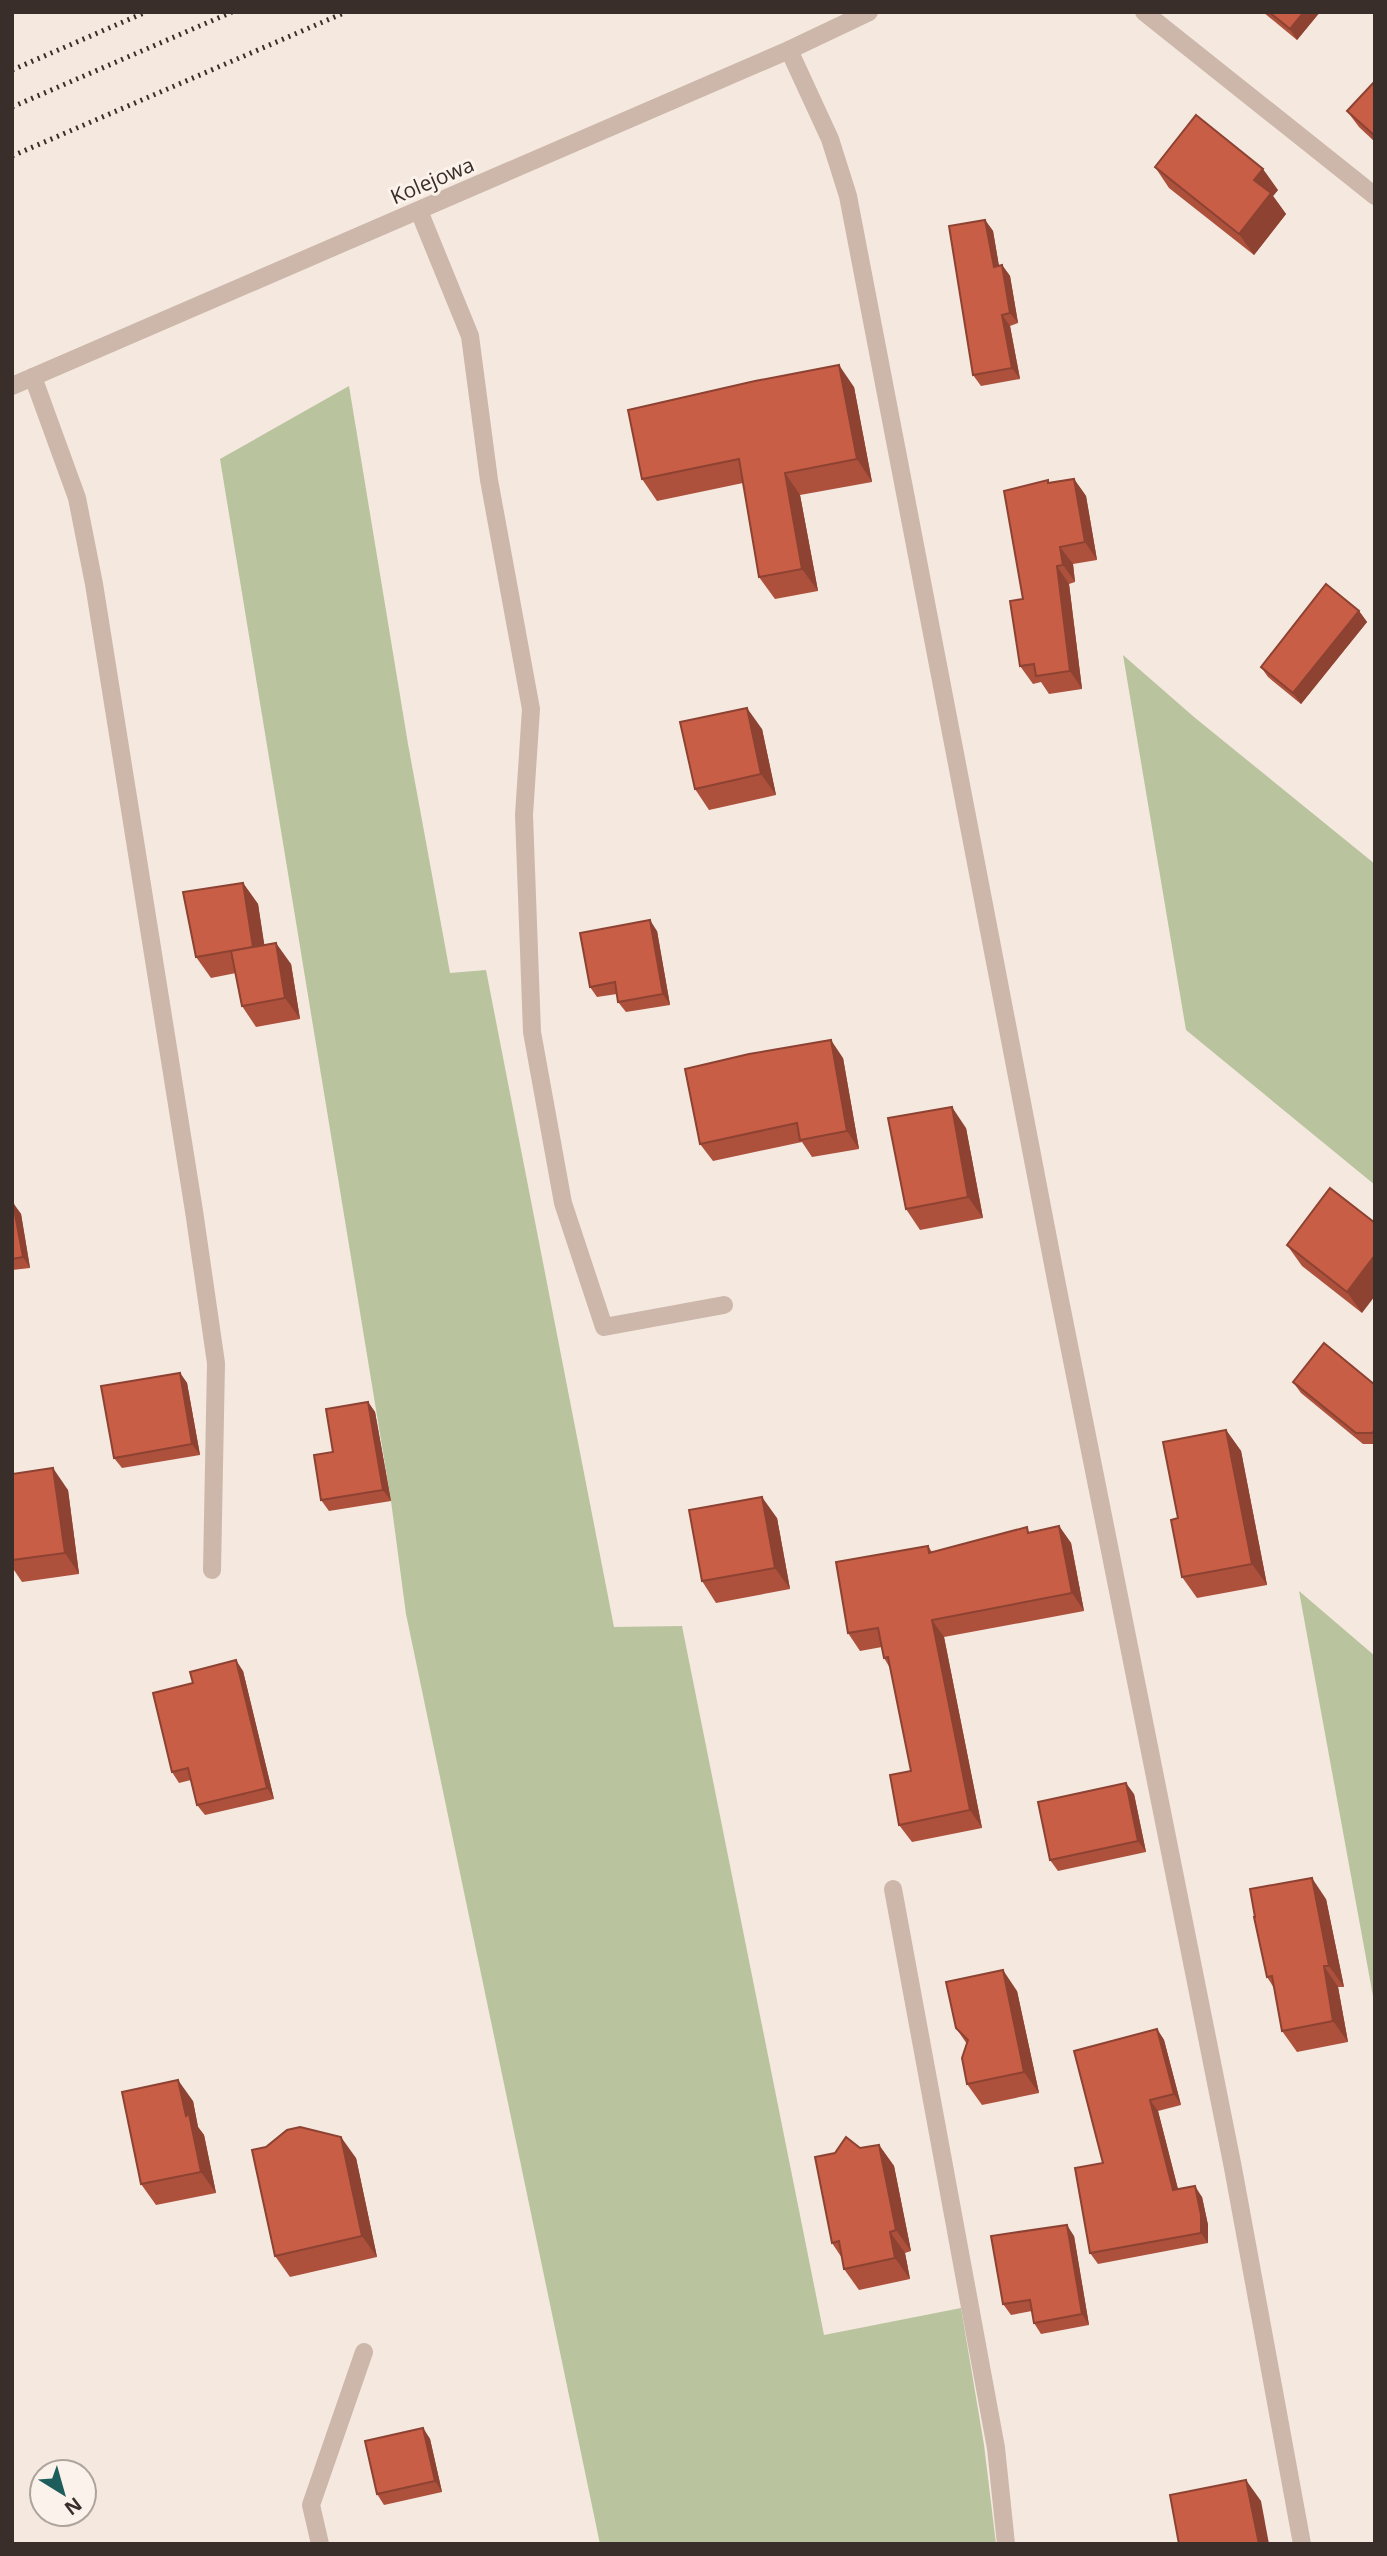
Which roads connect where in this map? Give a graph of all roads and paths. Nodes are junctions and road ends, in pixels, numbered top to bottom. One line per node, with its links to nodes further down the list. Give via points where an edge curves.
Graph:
1 (869, 12): 3 (street, Kolejowa)
2 (1144, 12): 4 (street)
3 (789, 50): 5 (street, Kolejowa); 14 (street, via 830,139 848,196 1057,1285 1233,2168)
4 (1375, 196)
5 (419, 211): 6 (street, Kolejowa); 8 (street, via 470,337 489,480 531,709 524,815 532,1032 563,1203 604,1327)
6 (33, 377): 7 (street, Kolejowa); 9 (street, via 77,498 94,584 194,1211 216,1363)
7 (12, 386)
8 (724, 1305)
9 (212, 1570)
10 (893, 1888): 13 (street, via 996,2448)
11 (364, 2353): 12 (street, via 311,2505)
12 (320, 2544)
13 (1006, 2544)
14 (1302, 2544)

